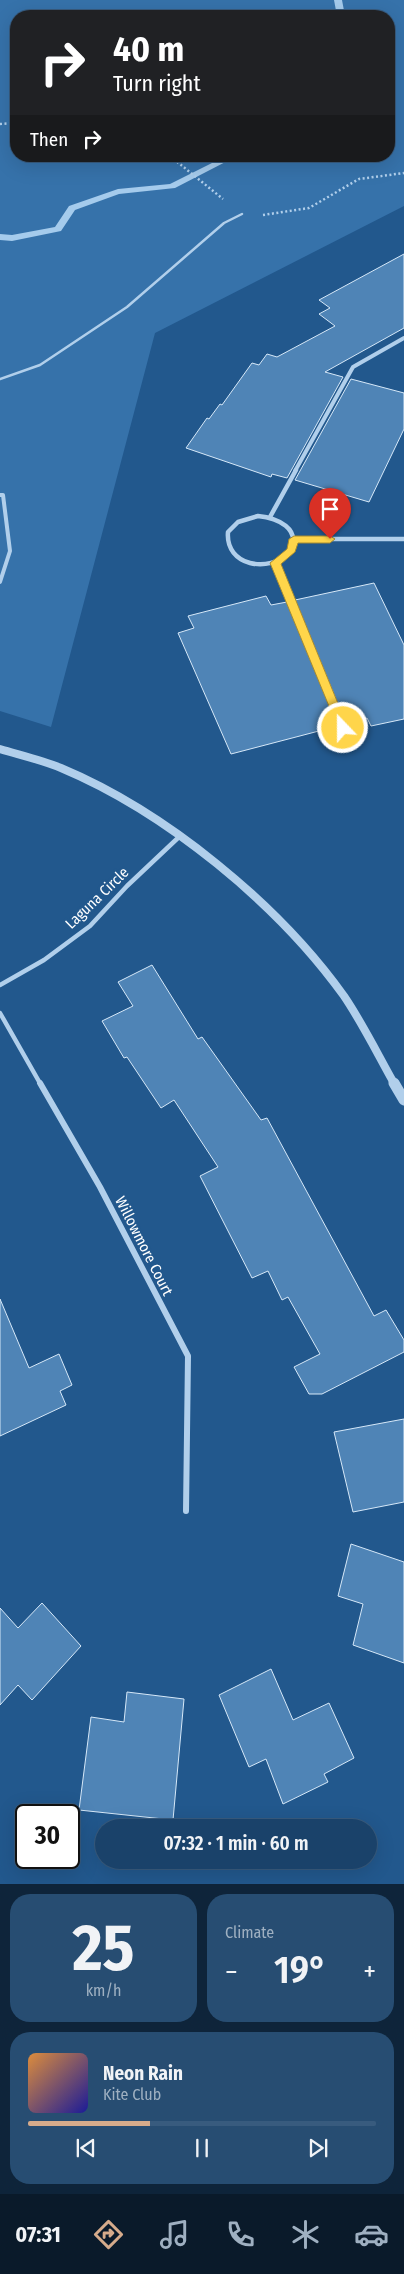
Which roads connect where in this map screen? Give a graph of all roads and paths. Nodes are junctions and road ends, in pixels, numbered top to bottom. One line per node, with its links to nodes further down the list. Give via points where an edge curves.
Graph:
1 (177, 162): 3 (path)
2 (404, 173): 4 (path, via 359,179 309,208 262,216)
3 (214, 192)
4 (242, 214): 6 (lane, via 224,223 127,307 40,366)
5 (404, 338): 8 (street, via 353,367)
6 (0, 379)
7 (0, 495): 12 (lane, via 3,495 10,551)
8 (270, 518): 9 (street, via 288,527); 11 (street, via 258,516 238,521 227,535 226,543 233,555 244,562 258,565)
9 (294, 539): 10 (street); 11 (street, via 292,550)
10 (404, 539)
11 (275, 563): 13 (street)
12 (0, 582)
13 (343, 728)
14 (0, 749): 15 (street, via 61,768 126,801)
15 (180, 836): 16 (street, Laguna Circle, via 90,926 44,960); 18 (street, via 293,933 344,997)
16 (0, 985)
17 (0, 1013): 19 (street, Willowmore Court, via 100,1187 188,1356)
18 (404, 1100)
19 (186, 1511)

